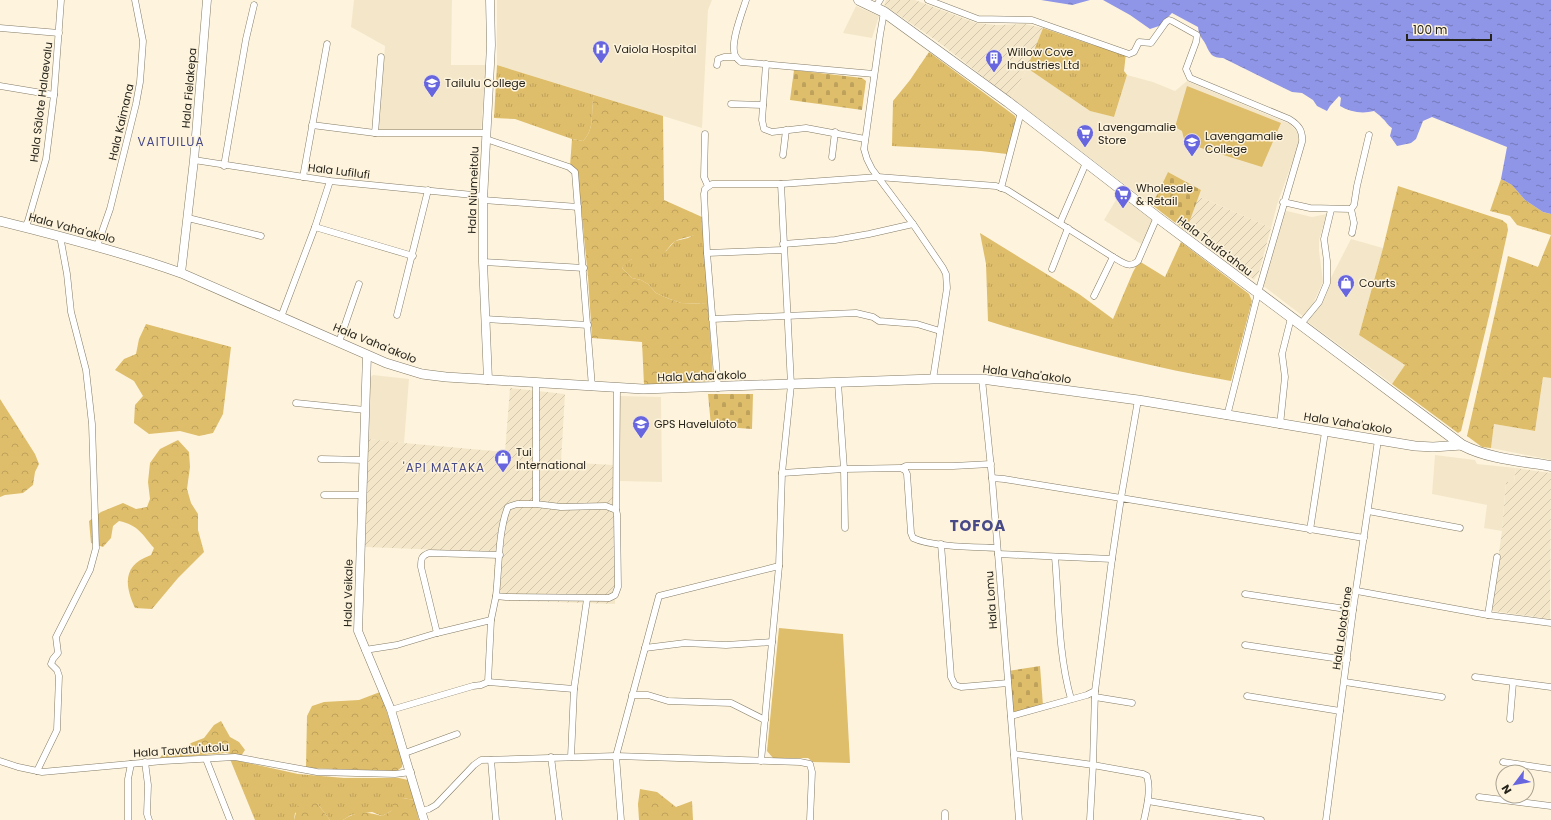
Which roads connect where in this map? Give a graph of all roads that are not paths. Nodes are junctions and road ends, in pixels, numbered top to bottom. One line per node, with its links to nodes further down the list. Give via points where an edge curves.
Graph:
1 (61, 0): 11 (street, Hala Sālote Halaevalu)
2 (135, 0): 59 (street, Hala Kaimana, via 143,41 140,82 110,209)
3 (207, 0): 33 (street, Hala Fielakepa)
4 (490, 0): 29 (street, Hala Niumeitolu, via 491,45)
5 (746, 0): 13 (street, via 737,27)
6 (859, 0): 9 (main road, Hala Taufa'ahau)
7 (928, 0): 44 (street, via 978,19 1032,20 1129,54 1132,54 1139,42 1151,43 1166,22 1172,21 1197,36 1186,69 1190,78 1289,119 1301,129 1302,142)
8 (254, 5): 35 (street)
9 (880, 7): 17 (street); 22 (main road, Hala Taufa'ahau)
10 (0, 28): 11 (street)
11 (59, 33): 19 (street, Hala Sālote Halaevalu)
12 (327, 44): 23 (street)
13 (735, 56): 15 (street, via 741,62); 16 (street, via 718,59)
14 (381, 57): 26 (street)
15 (766, 64): 17 (street); 21 (street)
16 (717, 65)
17 (874, 74): 30 (street)
18 (0, 86): 19 (street)
19 (54, 95): 53 (street, Hala Sālote Halaevalu, via 46,158)
20 (731, 104): 21 (street)
21 (763, 105): 24 (street, via 764,129 772,132)
22 (1021, 112): 34 (main road, Hala Taufa'ahau); 41 (street)
23 (312, 125): 26 (street); 36 (street)
24 (786, 130): 25 (street, via 806,128); 31 (street)
25 (835, 132): 30 (street); 32 (street)
26 (374, 133): 29 (street)
27 (705, 134): 40 (street, via 704,177)
28 (1369, 135): 46 (street)
29 (486, 136): 43 (street, Hala Niumeitolu); 45 (street, via 571,168 576,176)
30 (865, 138): 37 (street, via 864,149 867,159)
31 (783, 155)
32 (832, 157)
33 (194, 160): 35 (street, Hala Lufilufi); 49 (street, Hala Fielakepa)
34 (1086, 163): 48 (main road, Hala Taufa'ahau); 52 (street)
35 (224, 166): 36 (street, Hala Lufilufi)
36 (303, 176): 38 (street, Hala Lufilufi)
37 (878, 177): 39 (street); 41 (street); 51 (street)
38 (330, 181): 42 (street, Hala Lufilufi); 54 (street)
39 (781, 184): 40 (street); 60 (street)
40 (708, 186): 61 (street, via 704,194)
41 (1001, 188): 52 (street)
42 (428, 190): 43 (street, Hala Lufilufi); 62 (street)
43 (483, 198): 45 (street, Hala Lufilufi); 64 (street, Hala Niumeitolu)
44 (1283, 202): 47 (street); 69 (street)
45 (578, 207): 65 (street)
46 (1351, 209): 47 (street); 56 (street, via 1354,223)
47 (1331, 210): 78 (street, via 1324,239 1327,283 1319,302)
48 (1157, 217): 63 (street, via 1136,263 1126,264); 69 (main road, Hala Taufa'ahau)
49 (188, 218): 58 (street); 67 (street, Hala Fielakepa)
50 (0, 222): 53 (main road, Hala Vaha'akolo)
51 (913, 224): 60 (street, via 869,234); 79 (street, via 946,274 947,288)
52 (1060, 224): 55 (street)
53 (24, 227): 57 (main road, Hala Vaha'akolo)
54 (314, 227): 62 (street); 73 (street)
55 (1068, 228): 63 (street); 66 (street)
56 (1352, 233)
57 (60, 236): 59 (main road, Hala Vaha'akolo); 173 (street, via 71,312 86,370 92,424 96,548 90,570 56,637 58,653 51,664 59,676 57,730)
58 (261, 236)
59 (97, 246): 67 (main road, Hala Vaha'akolo)
60 (783, 247): 61 (street); 72 (street)
61 (707, 253): 75 (street)
62 (413, 256): 71 (street)
63 (1113, 257): 70 (street)
64 (483, 262): 65 (street); 76 (street, Hala Niumeitolu)
65 (584, 268): 77 (street)
66 (1052, 269)
67 (181, 273): 73 (main road, Hala Vaha'akolo)
68 (359, 284): 80 (street)
69 (1258, 293): 74 (main road, Hala Taufa'ahau); 94 (street)
70 (1094, 296)
71 (397, 315)
72 (787, 316): 75 (street); 79 (street, via 856,313 879,321 917,324); 87 (street)
73 (281, 317): 80 (main road, Hala Vaha'akolo)
74 (1291, 318): 78 (main road, Hala Taufa'ahau); 95 (street, via 1282,354 1285,377)
75 (712, 319): 90 (street)
76 (485, 320): 77 (street); 83 (street, Hala Niumeitolu)
77 (588, 325): 88 (street)
78 (1300, 325): 97 (main road, Hala Taufa'ahau)
79 (940, 331): 82 (street)
80 (339, 342): 81 (main road, Hala Vaha'akolo)
81 (367, 355): 83 (main road, Hala Vaha'akolo, via 404,370 422,374); 93 (street, Hala Veikale)
82 (933, 379): 84 (main road, Hala Vaha'akolo); 86 (main road, Hala Vaha'akolo)
83 (488, 380): 85 (main road, Hala Vaha'akolo)
84 (982, 380): 91 (main road, Hala Vaha'akolo); 103 (street, Hala Lomu)
85 (536, 383): 88 (main road, Hala Vaha'akolo); 112 (street)
86 (838, 383): 87 (main road, Hala Vaha'akolo); 106 (street)
87 (791, 385): 90 (main road, Hala Vaha'akolo); 107 (street)
88 (592, 387): 89 (main road, Hala Vaha'akolo)
89 (617, 388): 90 (main road, Hala Vaha'akolo); 113 (street)
90 (718, 388)
91 (1138, 400): 94 (main road, Hala Vaha'akolo); 111 (street)
92 (296, 403): 93 (street)
93 (365, 410): 102 (street, Hala Veikale)
94 (1227, 416): 95 (main road, Hala Vaha'akolo)
95 (1280, 425): 96 (main road, Hala Vaha'akolo)
96 (1325, 432): 98 (main road, Hala Vaha'akolo); 117 (street)
97 (1446, 434): 99 (main road, Hala Taufa'ahau); 100 (main road)
98 (1378, 440): 100 (main road, Hala Vaha'akolo); 114 (street, Hala Lolota'ane)
99 (1462, 445): 100 (main road, Hala Vaha'akolo); 104 (main road, Hala Taufa'ahau, via 1490,456)
100 (1428, 447)
101 (321, 459): 102 (street)
102 (364, 460): 110 (street, Hala Veikale)
103 (991, 464): 105 (street); 108 (street, Hala Lomu)
104 (1551, 466)
105 (902, 468): 106 (street); 119 (street, via 907,474 913,538)
106 (844, 469): 107 (street); 115 (street)
107 (782, 473): 125 (street)
108 (992, 478): 111 (street); 120 (street, Hala Lomu)
109 (324, 495): 110 (street)
110 (362, 496): 138 (street, Hala Veikale, via 358,631)
111 (1122, 498): 117 (street); 124 (street)
112 (536, 504): 113 (street, via 561,507 606,506); 121 (street, via 517,504 508,507)
113 (616, 510): 129 (street, via 618,587 615,595 609,598)
114 (1368, 511): 116 (street); 118 (street, Hala Lolota'ane)
115 (845, 528)
116 (1460, 528)
117 (1310, 530): 118 (street)
118 (1364, 538): 126 (street, Hala Lolota'ane)
119 (941, 544): 120 (street); 143 (street, via 952,677 955,685 961,687)
120 (997, 551): 122 (street); 143 (street, Hala Lomu)
121 (500, 555): 128 (street); 134 (street, via 429,552 422,556 421,567)
122 (1055, 557): 124 (street); 151 (street, via 1062,661)
123 (1497, 557): 131 (street)
124 (1112, 558): 147 (street)
125 (779, 566): 135 (street); 137 (street, via 659,596)
126 (1357, 591): 130 (street, Hala Lolota'ane); 131 (street)
127 (1245, 594): 130 (street)
128 (496, 596): 129 (street); 132 (street)
129 (588, 599): 146 (street)
130 (1353, 610): 139 (street, Hala Lolota'ane)
131 (1488, 615): 133 (street)
132 (492, 620): 134 (street); 141 (street)
133 (1551, 623)
134 (437, 633): 138 (street, via 397,645)
135 (772, 642): 137 (street, via 726,645 685,643); 157 (street)
136 (1245, 644): 139 (street)
137 (645, 648): 148 (street)
138 (365, 650): 153 (street, Hala Veikale)
139 (1347, 660): 142 (street, Hala Lolota'ane)
140 (1474, 677): 144 (street)
141 (488, 682): 146 (street); 153 (street)
142 (1345, 682): 150 (street); 154 (street, Hala Lolota'ane)
143 (1008, 683): 155 (street, Hala Lomu)
144 (1514, 683): 145 (street); 156 (street)
145 (1551, 687)
146 (574, 689): 163 (street)
147 (1095, 694): 151 (street); 152 (street); 171 (street)
148 (632, 695): 157 (street, via 648,695 668,701 731,703); 161 (street)
149 (1247, 696): 154 (street)
150 (1442, 697)
151 (1071, 699): 155 (street)
152 (1132, 703)
153 (391, 710): 159 (street, Hala Veikale)
154 (1340, 711): 191 (street, Hala Lolota'ane)
155 (1011, 716): 160 (street, Hala Lomu)
156 (1510, 719)
157 (765, 720): 167 (street)
158 (457, 734): 159 (street)
159 (405, 753): 174 (street, Hala Veikale)
160 (1014, 754): 171 (street); 187 (street, Hala Lomu)
161 (616, 756): 163 (street); 167 (street); 185 (street)
162 (551, 757): 163 (street); 165 (street); 184 (street)
163 (571, 757)
164 (206, 759): 168 (street, Hala Tavatu'utolu); 174 (street, Hala Tavatu'utolu, via 235,757 317,772); 181 (street)
165 (491, 760): 178 (street, via 481,760 474,765 436,805); 183 (street)
166 (0, 761): 173 (street, Hala Tavatu'utolu)
167 (761, 761): 186 (street, via 810,764)
168 (145, 762): 170 (street, Hala Tavatu'utolu); 180 (street)
169 (1503, 762): 172 (street)
170 (131, 764): 173 (street, Hala Tavatu'utolu); 179 (street, via 128,779)
171 (1093, 764): 176 (street, via 1148,776); 188 (street)
172 (1551, 769)
173 (37, 771)
174 (411, 772): 178 (street, Hala Veikale)
175 (1479, 797): 177 (street)
176 (1148, 801): 189 (street); 190 (street)
177 (1551, 806)
178 (422, 811): 182 (street, Hala Veikale)
179 (128, 820)
180 (149, 820)
181 (230, 820)
182 (424, 820)
183 (496, 820)
184 (559, 820)
185 (621, 820)
186 (810, 820)
187 (1019, 820)
188 (1090, 820)
189 (1144, 820)
190 (1261, 820)
191 (1326, 820)

